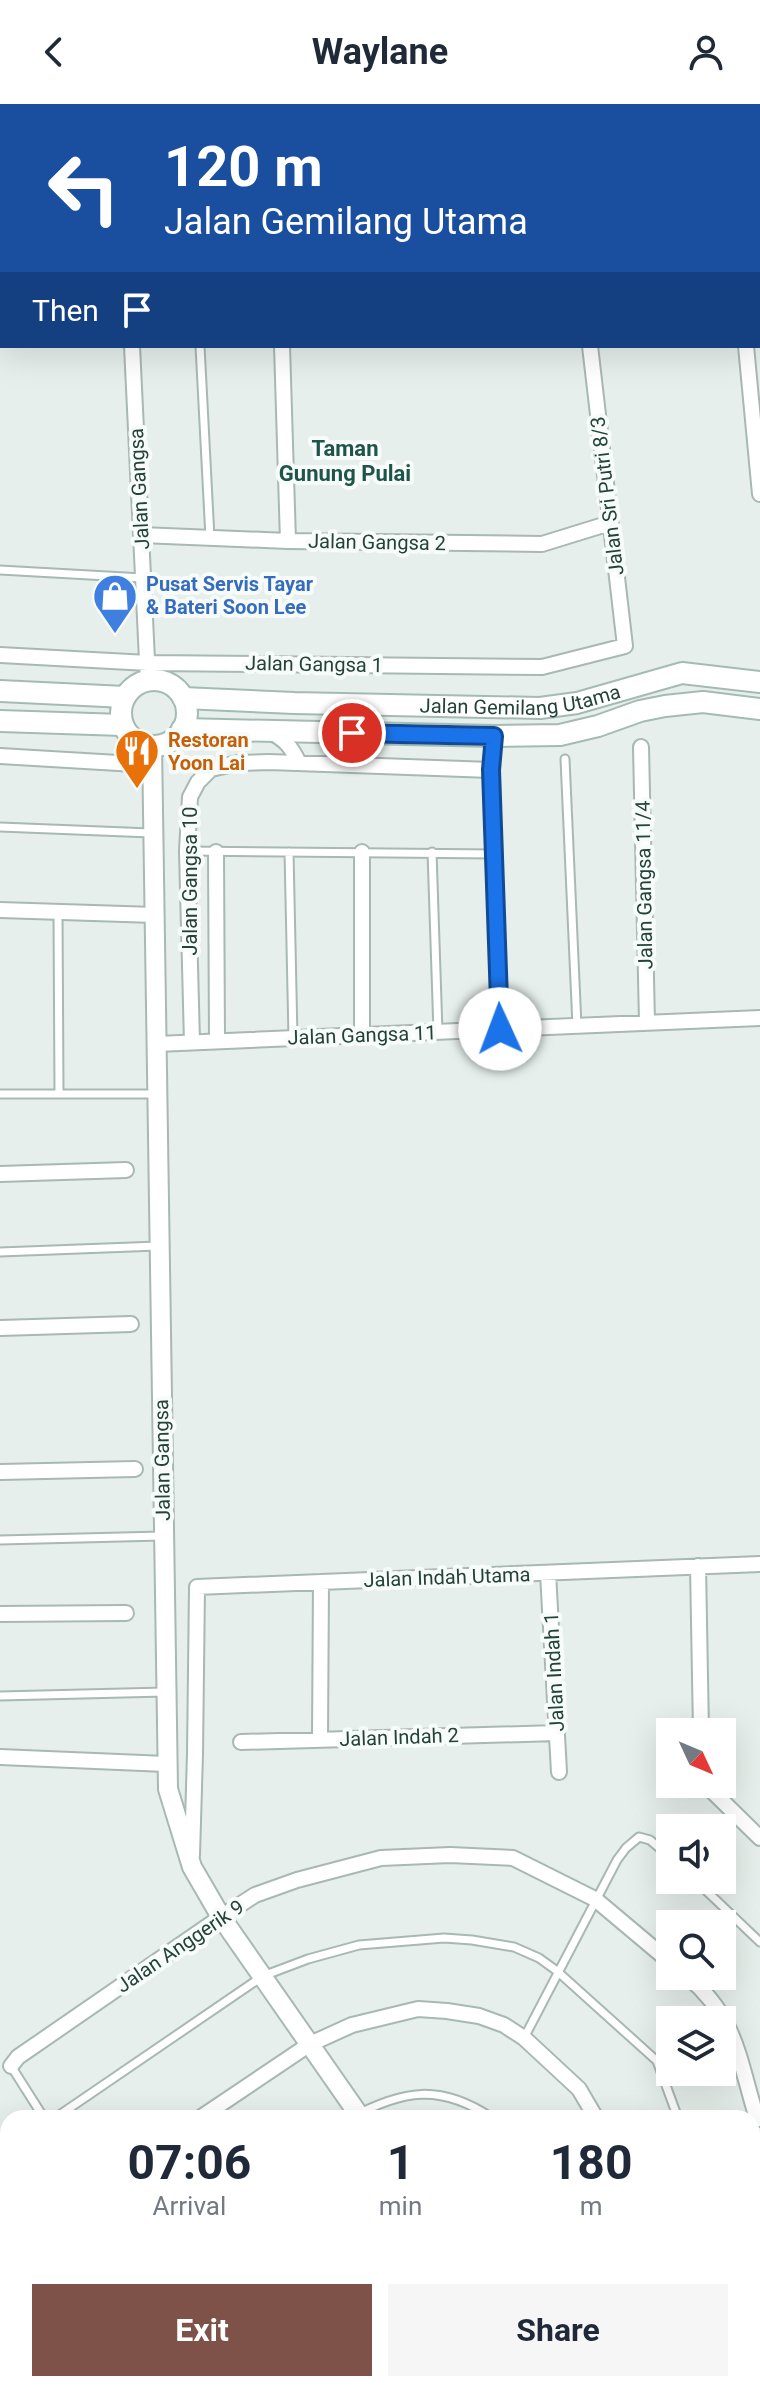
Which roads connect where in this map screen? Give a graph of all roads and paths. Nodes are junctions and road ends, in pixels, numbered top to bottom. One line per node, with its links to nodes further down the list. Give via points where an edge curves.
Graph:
1 (132, 348): 10 (street, Jalan Gangsa)
2 (200, 348): 11 (lane)
3 (282, 348): 12 (street)
4 (590, 348): 9 (street, Jalan Sri Putri 8/3)
5 (746, 348): 6 (street)
6 (755, 382): 7 (street)
7 (759, 473): 8 (street)
8 (760, 494)
9 (610, 523): 12 (street, Jalan Gangsa 2, via 542,544); 15 (street, Jalan Sri Putri 8/3)
10 (141, 535): 11 (street, Jalan Gangsa 2); 14 (street, Jalan Gangsa)
11 (210, 538): 12 (street, Jalan Gangsa 2)
12 (288, 541)
13 (0, 570): 14 (lane)
14 (143, 578): 17 (street, Jalan Gangsa)
15 (625, 646): 17 (street, Jalan Gangsa 1, via 542,667)
16 (0, 655): 17 (street, Jalan Gangsa 1)
17 (148, 672): 20 (main road); 21 (main road)
18 (760, 682): 21 (main road, Jalan Gemilang Utama, via 682,673 577,703 540,708)
19 (0, 691): 20 (main road)
20 (125, 697): 24 (main road)
21 (183, 698): 25 (main road)
22 (760, 709): 27 (main road, Jalan Gemilang Utama, via 703,702 640,711 560,735)
23 (0, 721): 24 (main road)
24 (123, 725): 29 (main road)
25 (182, 729): 26 (main road, Jalan Gemilang Utama); 29 (main road)
26 (266, 731): 27 (main road, Jalan Gemilang Utama); 32 (street, via 287,742)
27 (494, 736): 33 (street)
28 (641, 747): 46 (street, Jalan Gangsa 11/4)
29 (152, 755): 30 (street); 35 (street, Jalan Gangsa)
30 (0, 756)
31 (565, 759): 47 (lane)
32 (299, 763): 33 (street, Jalan Gangsa 10); 36 (street, Jalan Gangsa 10, via 238,763 211,769 190,797)
33 (491, 770): 41 (street)
34 (0, 827): 35 (lane)
35 (154, 833): 44 (street, Jalan Gangsa)
36 (187, 851): 37 (lane); 53 (street, Jalan Gangsa 10)
37 (216, 852): 38 (lane); 52 (street)
38 (289, 852): 39 (lane); 51 (lane)
39 (362, 852): 40 (lane); 50 (street)
40 (432, 852): 41 (lane); 49 (lane)
41 (495, 854): 48 (street)
42 (0, 910): 43 (street)
43 (58, 912): 44 (street); 56 (lane)
44 (155, 915): 54 (street, Jalan Gangsa)
45 (760, 1018): 46 (street, Jalan Gangsa 11)
46 (647, 1023): 47 (street, Jalan Gangsa 11)
47 (577, 1026): 48 (street, Jalan Gangsa 11)
48 (500, 1029): 49 (street, Jalan Gangsa 11)
49 (438, 1032): 50 (street, Jalan Gangsa 11)
50 (362, 1035): 51 (street, Jalan Gangsa 11)
51 (293, 1038): 52 (street, Jalan Gangsa 11)
52 (217, 1041): 53 (street, Jalan Gangsa 11)
53 (192, 1042): 54 (street, Jalan Gangsa 11)
54 (157, 1044): 57 (street, Jalan Gangsa)
55 (0, 1094): 56 (lane)
56 (59, 1094): 57 (lane)
57 (157, 1094): 60 (street, Jalan Gangsa)
58 (126, 1170): 59 (street)
59 (0, 1174)
60 (159, 1246): 61 (lane); 66 (street, Jalan Gangsa)
61 (0, 1252)
62 (131, 1324): 63 (street)
63 (0, 1328)
64 (135, 1469): 65 (street)
65 (0, 1472)
66 (163, 1536): 67 (lane); 74 (street, Jalan Gangsa)
67 (0, 1540)
68 (760, 1564): 69 (street, Jalan Indah Utama)
69 (698, 1566): 70 (street, Jalan Indah Utama); 76 (street)
70 (548, 1573): 71 (street, Jalan Indah Utama); 77 (street, Jalan Indah 1)
71 (321, 1582): 78 (street); 86 (street, Jalan Indah Utama, via 197,1587)
72 (126, 1613): 73 (street)
73 (0, 1614)
74 (165, 1692): 75 (lane); 81 (street, Jalan Gangsa)
75 (0, 1696)
76 (701, 1718)
77 (557, 1733): 78 (street, Jalan Indah 2); 82 (street, Jalan Indah 1)
78 (320, 1739): 79 (street, Jalan Indah 2)
79 (241, 1742)
80 (0, 1757): 81 (street)
81 (166, 1764): 86 (street, Jalan Gangsa)
82 (559, 1772)
83 (719, 1798): 84 (street)
84 (760, 1838)
85 (656, 1845): 88 (lane, via 639,1837 626,1848)
86 (189, 1861): 89 (street, Jalan Gangsa)
87 (710, 1894): 90 (lane)
88 (595, 1899): 89 (street, Jalan Anggerik 9, via 513,1858 381,1858 255,1895); 91 (street, Jalan Anggerik 9); 92 (lane)
89 (221, 1917): 93 (street, Jalan Gangsa); 97 (street, Jalan Anggerik 9)
90 (760, 1942)
91 (656, 1950)
92 (557, 1971): 93 (lane, via 514,1947 444,1938 359,1945); 95 (lane); 105 (lane, via 657,2061)
93 (263, 1976): 96 (street, Jalan Gangsa); 99 (lane)
94 (701, 1990): 106 (street, via 731,2031)
95 (524, 2038): 96 (street, via 479,2016 418,2009 352,2025); 104 (street, via 579,2089)
96 (310, 2044): 100 (street); 101 (street, Jalan Gangsa)
97 (11, 2066): 98 (lane)
98 (39, 2110)
99 (67, 2110)
100 (212, 2110)
101 (353, 2110)
102 (369, 2110): 103 (lane, via 424,2092)
103 (480, 2110)
104 (591, 2110)
105 (675, 2110)
106 (754, 2110)

